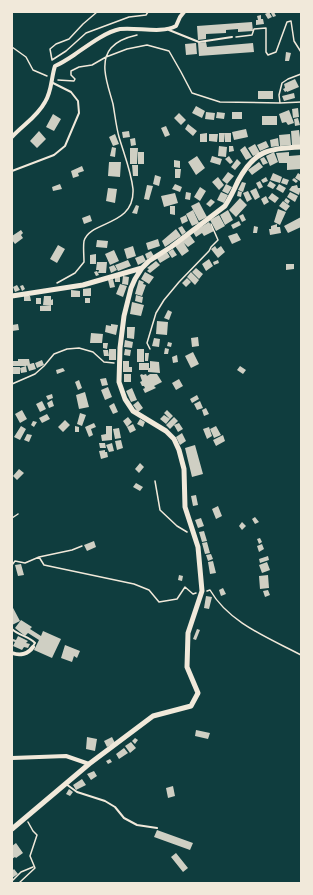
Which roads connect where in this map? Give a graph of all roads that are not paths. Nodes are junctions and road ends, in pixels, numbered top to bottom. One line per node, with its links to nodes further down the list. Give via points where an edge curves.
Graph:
1 (184, 12): 2 (street, via 176,26)
2 (169, 30): 3 (lane, via 199,42); 4 (street, via 118,30 91,43 56,66)
3 (232, 37)
4 (52, 80): 5 (street, via 45,102 32,119); 7 (lane, via 71,92 78,101 79,113 65,146 54,155)
5 (12, 137)
6 (301, 147): 8 (street, via 277,149 258,155 245,170 225,206)
7 (12, 171)
8 (142, 268): 9 (street, via 83,286); 14 (street, via 131,288 124,316 119,382 133,411 166,431 180,450 184,469 185,507 198,547 202,591 188,633 186,667 198,693 191,706 153,716)
9 (12, 296)
10 (12, 630): 11 (lane, via 31,639 35,643)
11 (33, 647): 12 (street, via 26,653)
12 (12, 653)
13 (12, 758): 14 (street, via 66,756)
14 (89, 764): 15 (street)
15 (66, 784): 16 (lane, via 78,792 106,801 124,818); 17 (street)
16 (157, 828)
17 (12, 830)

